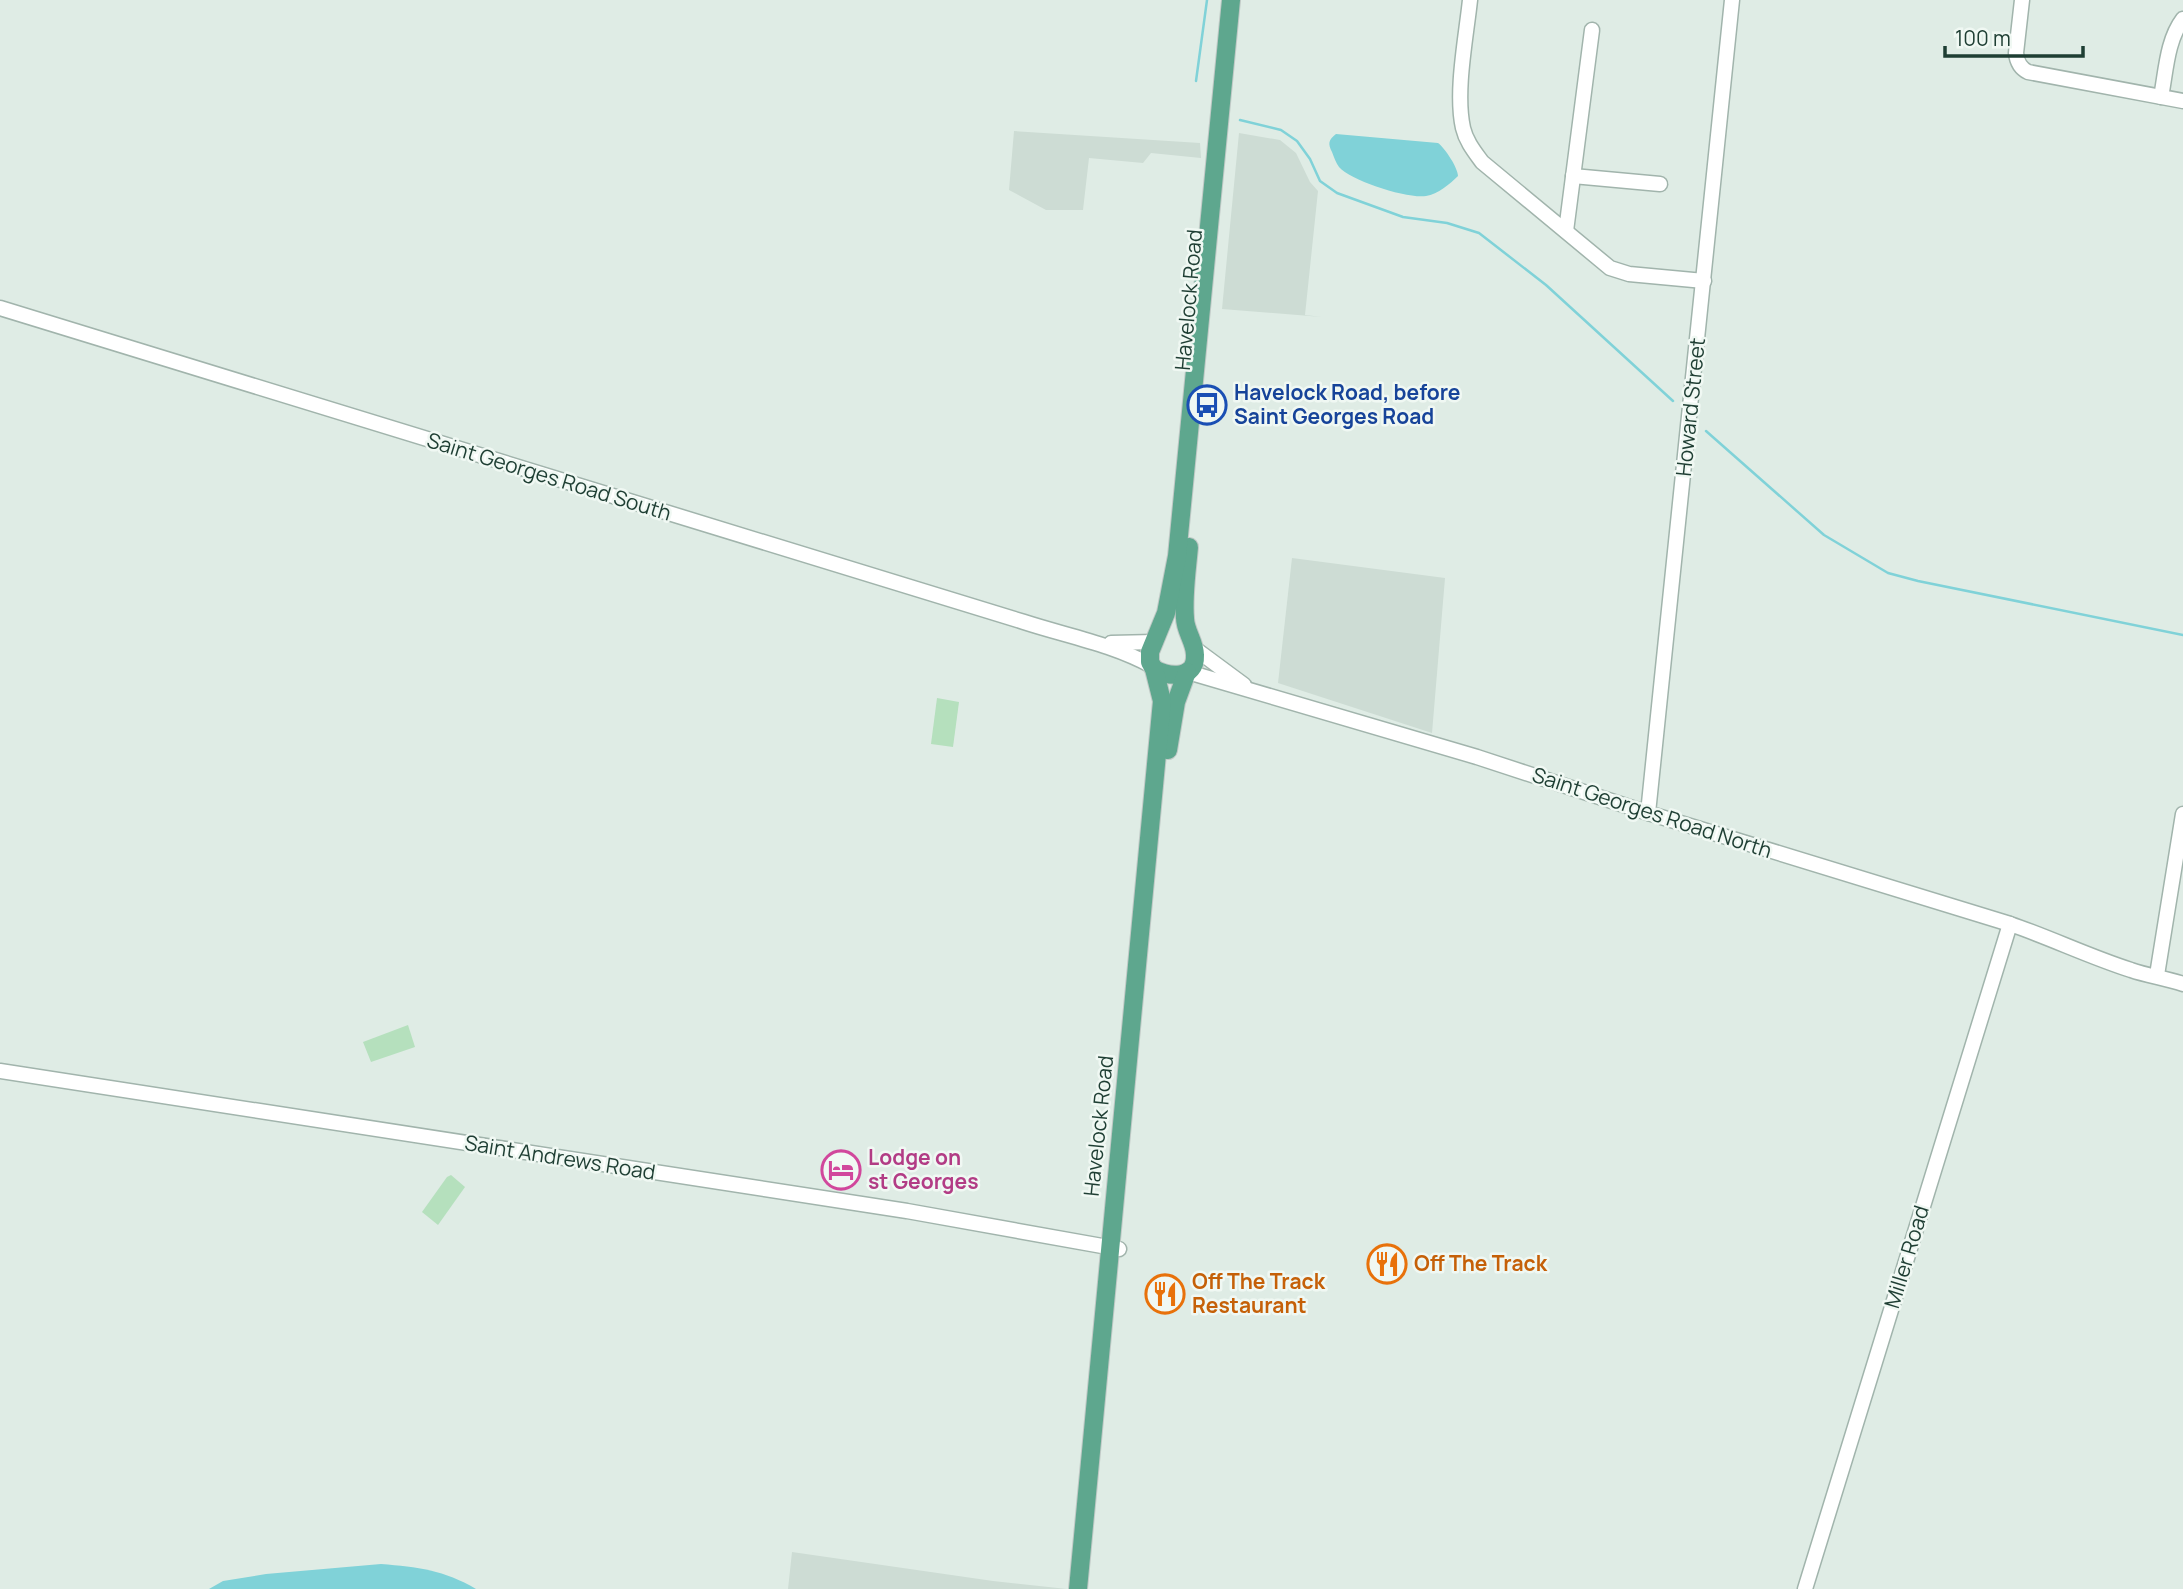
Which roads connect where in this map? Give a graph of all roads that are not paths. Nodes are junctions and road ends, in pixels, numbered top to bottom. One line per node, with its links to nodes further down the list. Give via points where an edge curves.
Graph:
1 (1231, 0): 15 (main road, Havelock Road, via 1177,556 1171,595)
2 (1240, 0): 17 (main road, Havelock Road, via 1189,550 1185,619)
3 (1470, 0): 12 (street, via 1459,105 1463,130 1482,162)
4 (1732, 0): 13 (street, Howard Street)
5 (2022, 0): 8 (street, via 2017,47 2019,64 2028,72)
6 (2183, 19): 8 (street, via 2171,44)
7 (1592, 30): 10 (street)
8 (2161, 97): 9 (street)
9 (2183, 101)
10 (1573, 176): 11 (street); 12 (street)
11 (1660, 184)
12 (1566, 230): 13 (street, via 1610,268)
13 (1704, 281): 21 (street, Howard Street)
14 (0, 307): 16 (street, Saint Georges Road South)
15 (1154, 640): 16 (street, Saint Georges Road South); 17 (main road, via 1175,636); 18 (main road, via 1150,652)
16 (1099, 643): 18 (street, Saint Georges Road South)
17 (1193, 647): 19 (main road, via 1195,659); 20 (street, Saint Georges Road North)
18 (1153, 667): 19 (main road, via 1168,675); 28 (main road, Havelock Road, via 1162,701)
19 (1187, 672): 20 (street, Saint Georges Road North); 28 (main road, Havelock Road, via 1176,702 1166,764)
20 (1248, 688): 21 (street, Saint Georges Road North)
21 (1648, 813): 23 (street, Saint Georges Road North)
22 (2183, 814): 24 (street)
23 (2010, 925): 24 (street, Saint Georges Road North, via 2072,941); 31 (street, Miller Road)
24 (2157, 972): 25 (street); 26 (street, Saint Georges Road North)
25 (2183, 976)
26 (2183, 984)
27 (0, 1071): 28 (street, Saint Andrews Road, via 907,1211)
28 (1115, 1248): 29 (main road, Havelock Road); 30 (main road, Havelock Road)
29 (1078, 1589)
30 (1087, 1589)
31 (1805, 1589)

